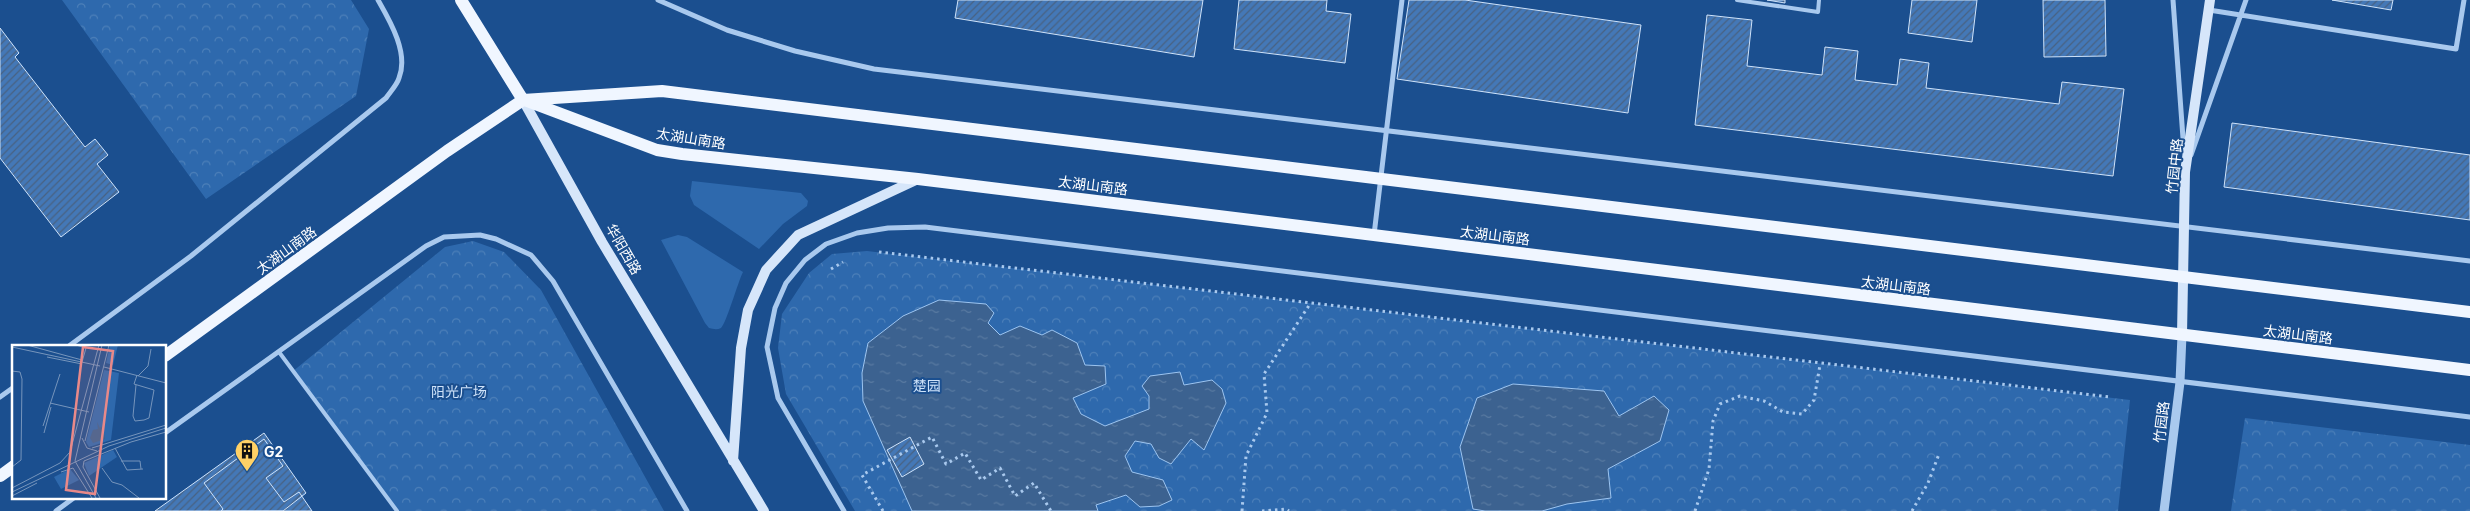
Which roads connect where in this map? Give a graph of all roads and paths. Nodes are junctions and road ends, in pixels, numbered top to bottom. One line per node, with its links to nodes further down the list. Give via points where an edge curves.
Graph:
1 (378, 0): 26 (street, via 389,20 400,55 399,78 386,98 191,256)
2 (461, 0): 11 (main road, 华阳西路)
3 (658, 0): 12 (street, via 726,30 795,51 874,69)
4 (1402, 0): 12 (street)
5 (1737, 0): 6 (lane, via 1818,12)
6 (1819, 0)
7 (2173, 0): 13 (street)
8 (2246, 0): 13 (street)
9 (2464, 0): 10 (street, via 2456,49)
10 (2210, 5): 13 (main road, 竹园中路)
11 (523, 100): 14 (main road, 太湖山南路, via 657,150); 15 (main road, via 662,91); 28 (main road, 太湖山南路, via 447,151); 38 (main road, 华阳西路, via 602,242)
12 (1386, 130): 15 (street); 16 (street)
13 (2185, 172): 16 (main road, 竹园中路)
14 (918, 179): 17 (main road, 太湖山南路); 38 (main road, via 798,235 766,270 748,310 741,348)
15 (1380, 179): 17 (street); 22 (main road)
16 (2184, 226): 20 (street); 22 (main road, 竹园中路)
17 (1374, 235): 25 (main road, 太湖山南路)
18 (874, 252): 23 (path)
19 (849, 259): 21 (path)
20 (2470, 261)
21 (826, 272)
22 (2183, 276): 24 (main road); 25 (main road, 竹园中路)
23 (1310, 304): 29 (path); 49 (path, via 1264,374 1267,413 1246,456)
24 (2470, 312)
25 (2182, 335): 30 (main road, 太湖山南路); 31 (street, 竹园路)
26 (71, 345)
27 (279, 352): 36 (street); 43 (lane); 44 (street, via 444,237 463,235 496,239 531,255 553,281)
28 (166, 355)
29 (1820, 365): 34 (path); 52 (path, via 1814,400 1802,414 1783,412 1764,401 1740,396 1720,404 1713,422 1709,469)
30 (2470, 370)
31 (2180, 382): 35 (street); 46 (street, via 935,228 888,228 857,233 826,244 805,260 786,283 775,308 767,347 778,398); 54 (street, 竹园路)
32 (12, 388): 33 (street)
33 (0, 397)
34 (2110, 398)
35 (2470, 417)
36 (166, 432)
37 (1939, 454): 53 (path)
38 (733, 462): 45 (main road, 华阳西路)
39 (12, 467): 40 (main road)
40 (0, 476)
41 (74, 498): 42 (street)
42 (56, 511)
43 (396, 511)
44 (687, 511)
45 (764, 511)
46 (844, 511)
47 (882, 511): 48 (path, via 862,475 932,437 946,464 965,453 981,480 1000,468 1015,496 1034,483)
48 (1051, 511)
49 (1242, 511)
50 (1262, 511): 51 (path)
51 (1290, 511)
52 (1695, 511)
53 (1912, 511)
54 (2164, 511)

